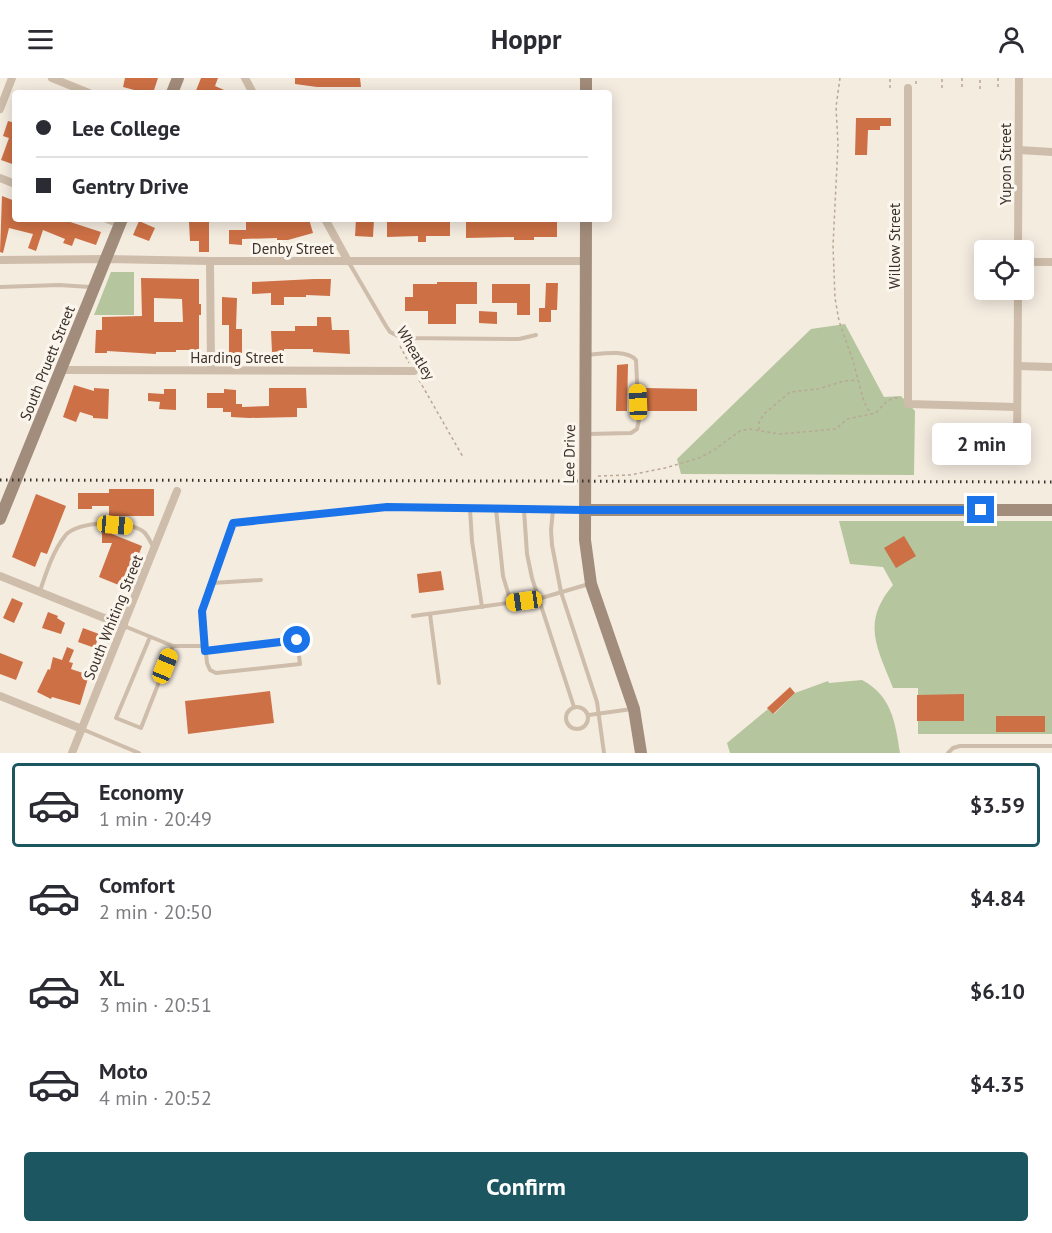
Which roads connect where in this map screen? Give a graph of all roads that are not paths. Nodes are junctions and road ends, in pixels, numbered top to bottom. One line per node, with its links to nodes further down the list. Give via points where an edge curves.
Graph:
1 (12, 78): 6 (street)
2 (52, 78): 5 (street)
3 (1019, 78): 7 (street, Yupon Street)
4 (908, 88): 30 (street, Willow Street, via 908,401)
5 (82, 90)
6 (0, 109)
7 (1019, 150): 8 (street); 12 (street, Yupon Street)
8 (1052, 152)
9 (121, 222): 13 (street, South Pruett Street)
10 (327, 222): 16 (street)
11 (586, 222): 17 (street, Lee Drive)
12 (1018, 240)
13 (106, 259): 14 (street, Denby Street); 15 (street, Denby Street); 21 (street, South Pruett Street)
14 (0, 260)
15 (210, 261): 16 (street, Denby Street); 28 (street)
16 (348, 261): 17 (street, Denby Street); 23 (lane, Wheatley, via 386,326 402,338 519,339)
17 (586, 261): 24 (street, Lee Drive)
18 (1034, 262): 19 (street)
19 (1052, 262)
20 (0, 287): 21 (lane)
21 (94, 288): 27 (street, South Pruett Street)
22 (1018, 300): 25 (street)
23 (536, 335)
24 (585, 355): 31 (street, Lee Drive); 31 (lane, via 633,356 639,420 637,429 631,432)
25 (1017, 366): 26 (street); 30 (street)
26 (1052, 366)
27 (60, 370): 28 (street, Harding Street); 36 (street, South Pruett Street)
28 (211, 370): 29 (street, Harding Street)
29 (414, 371)
30 (1017, 407): 32 (street)
31 (585, 434): 39 (street, Lee Drive)
32 (1017, 458)
33 (177, 490): 41 (street, South Whiting Street)
34 (470, 509): 35 (lane); 44 (lane, via 387,507 233,523); 50 (lane)
35 (496, 509): 37 (lane); 49 (lane, via 503,576)
36 (2, 510)
37 (524, 510): 38 (lane); 48 (lane, via 527,554)
38 (553, 510): 39 (lane); 47 (lane, via 552,545)
39 (584, 510): 40 (street); 45 (street, Lee Drive)
40 (1052, 510)
41 (155, 549): 46 (lane, via 144,533 132,526 74,528 60,545); 53 (street, South Whiting Street)
42 (0, 576): 46 (street)
43 (261, 580): 44 (lane)
44 (212, 583): 56 (lane, via 202,611)
45 (591, 584): 47 (lane); 60 (street, Lee Drive)
46 (40, 592): 53 (street)
47 (561, 592): 48 (lane); 61 (lane)
48 (538, 599): 49 (lane); 59 (lane)
49 (511, 603): 50 (lane)
50 (482, 607): 51 (lane)
51 (430, 614): 52 (lane); 57 (lane)
52 (413, 616)
53 (124, 626): 54 (lane); 63 (street, South Whiting Street)
54 (150, 637): 55 (lane); 55 (lane, via 117,718 141,728)
55 (174, 646): 56 (lane)
56 (204, 648): 56 (lane, via 210,670 216,673 300,664 297,640)
57 (439, 683)
58 (0, 696): 63 (street)
59 (574, 707): 62 (lane, via 584,709); 62 (lane, via 566,718 572,728 586,726)
60 (634, 709): 61 (lane); 68 (street, Lee Drive)
61 (598, 713): 62 (lane); 67 (lane)
62 (588, 715)
63 (82, 729): 65 (street, South Whiting Street); 66 (lane)
64 (1052, 746): 69 (lane, via 960,746)
65 (72, 753)
66 (139, 753)
67 (604, 753)
68 (641, 753)
69 (948, 753)

